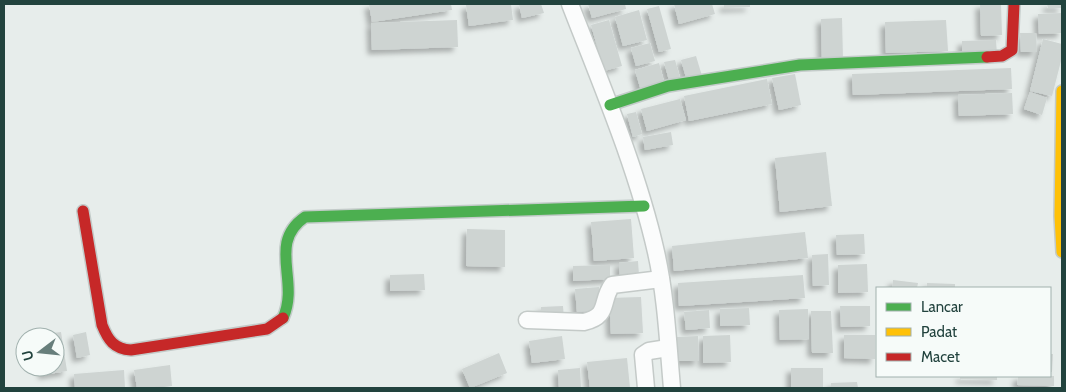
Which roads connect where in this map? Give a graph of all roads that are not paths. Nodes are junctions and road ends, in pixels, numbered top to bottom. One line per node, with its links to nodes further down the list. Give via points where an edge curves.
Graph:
1 (570, 4): 4 (street)
2 (1014, 4): 4 (street, via 1012,50 1002,56 800,65 668,86)
3 (1062, 91): 7 (street)
4 (610, 105): 5 (street)
5 (644, 206): 6 (street, via 305,217 289,228 286,238 288,300 286,312 277,324 267,329 131,350 114,346 102,325); 8 (street)
6 (83, 211)
7 (1062, 252)
8 (661, 279): 9 (street, via 612,285 604,309 593,320); 10 (street)
9 (527, 320)
10 (668, 348): 11 (street, via 643,355); 12 (street)
11 (646, 388)
12 (672, 388)

